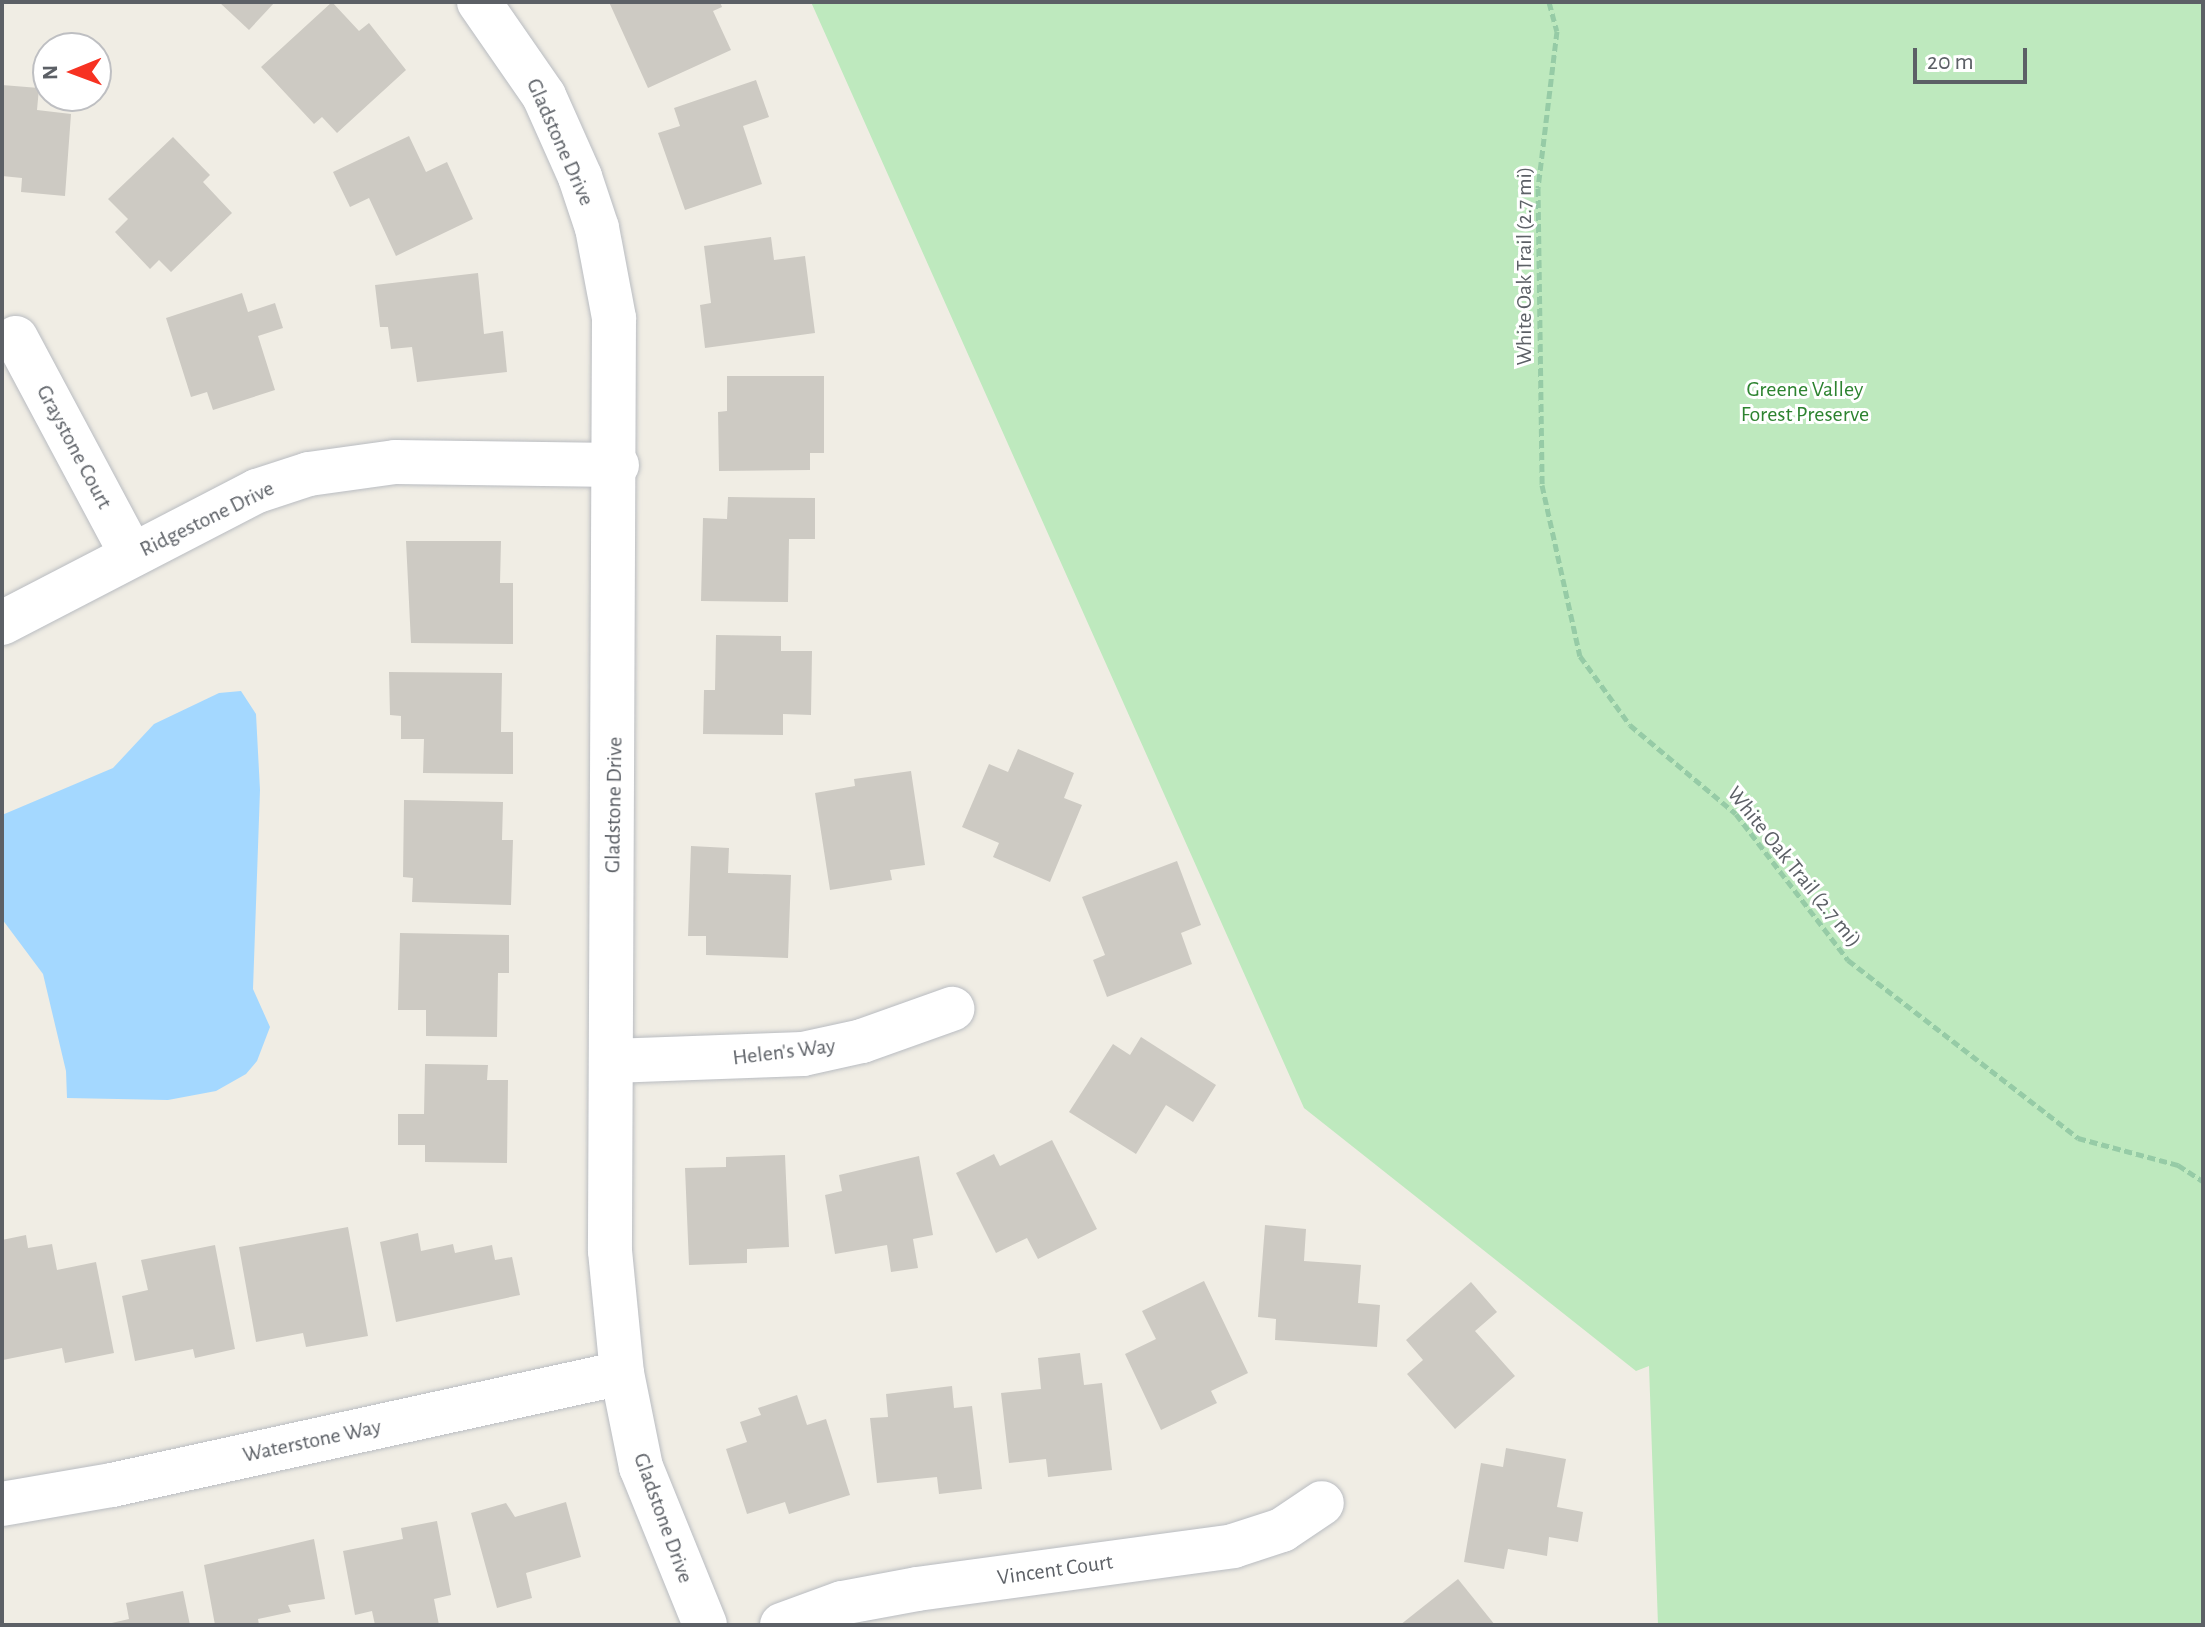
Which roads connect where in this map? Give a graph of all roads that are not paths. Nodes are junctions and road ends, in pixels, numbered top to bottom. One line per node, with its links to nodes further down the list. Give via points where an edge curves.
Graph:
1 (479, 2): 3 (street, Gladstone Drive, via 544,96 597,228 614,318)
2 (16, 338): 4 (street, Graystone Court)
3 (617, 465): 4 (street, Ridgestone Drive, via 395,462 322,471 257,491); 7 (street, Gladstone Drive)
4 (132, 555): 5 (street, Ridgestone Drive)
5 (2, 623)
6 (952, 1009): 7 (street, Helen's Way, via 862,1041 803,1054)
7 (611, 1061): 8 (street, Gladstone Drive, via 610,1251)
8 (622, 1373): 10 (street, Waterstone Way, via 128,1482); 11 (street, Gladstone Drive, via 641,1467)
9 (1322, 1503): 12 (street, Vincent Court, via 1282,1530 1233,1546 917,1589 842,1603)
10 (2, 1504)
11 (705, 1625)
12 (782, 1625)

